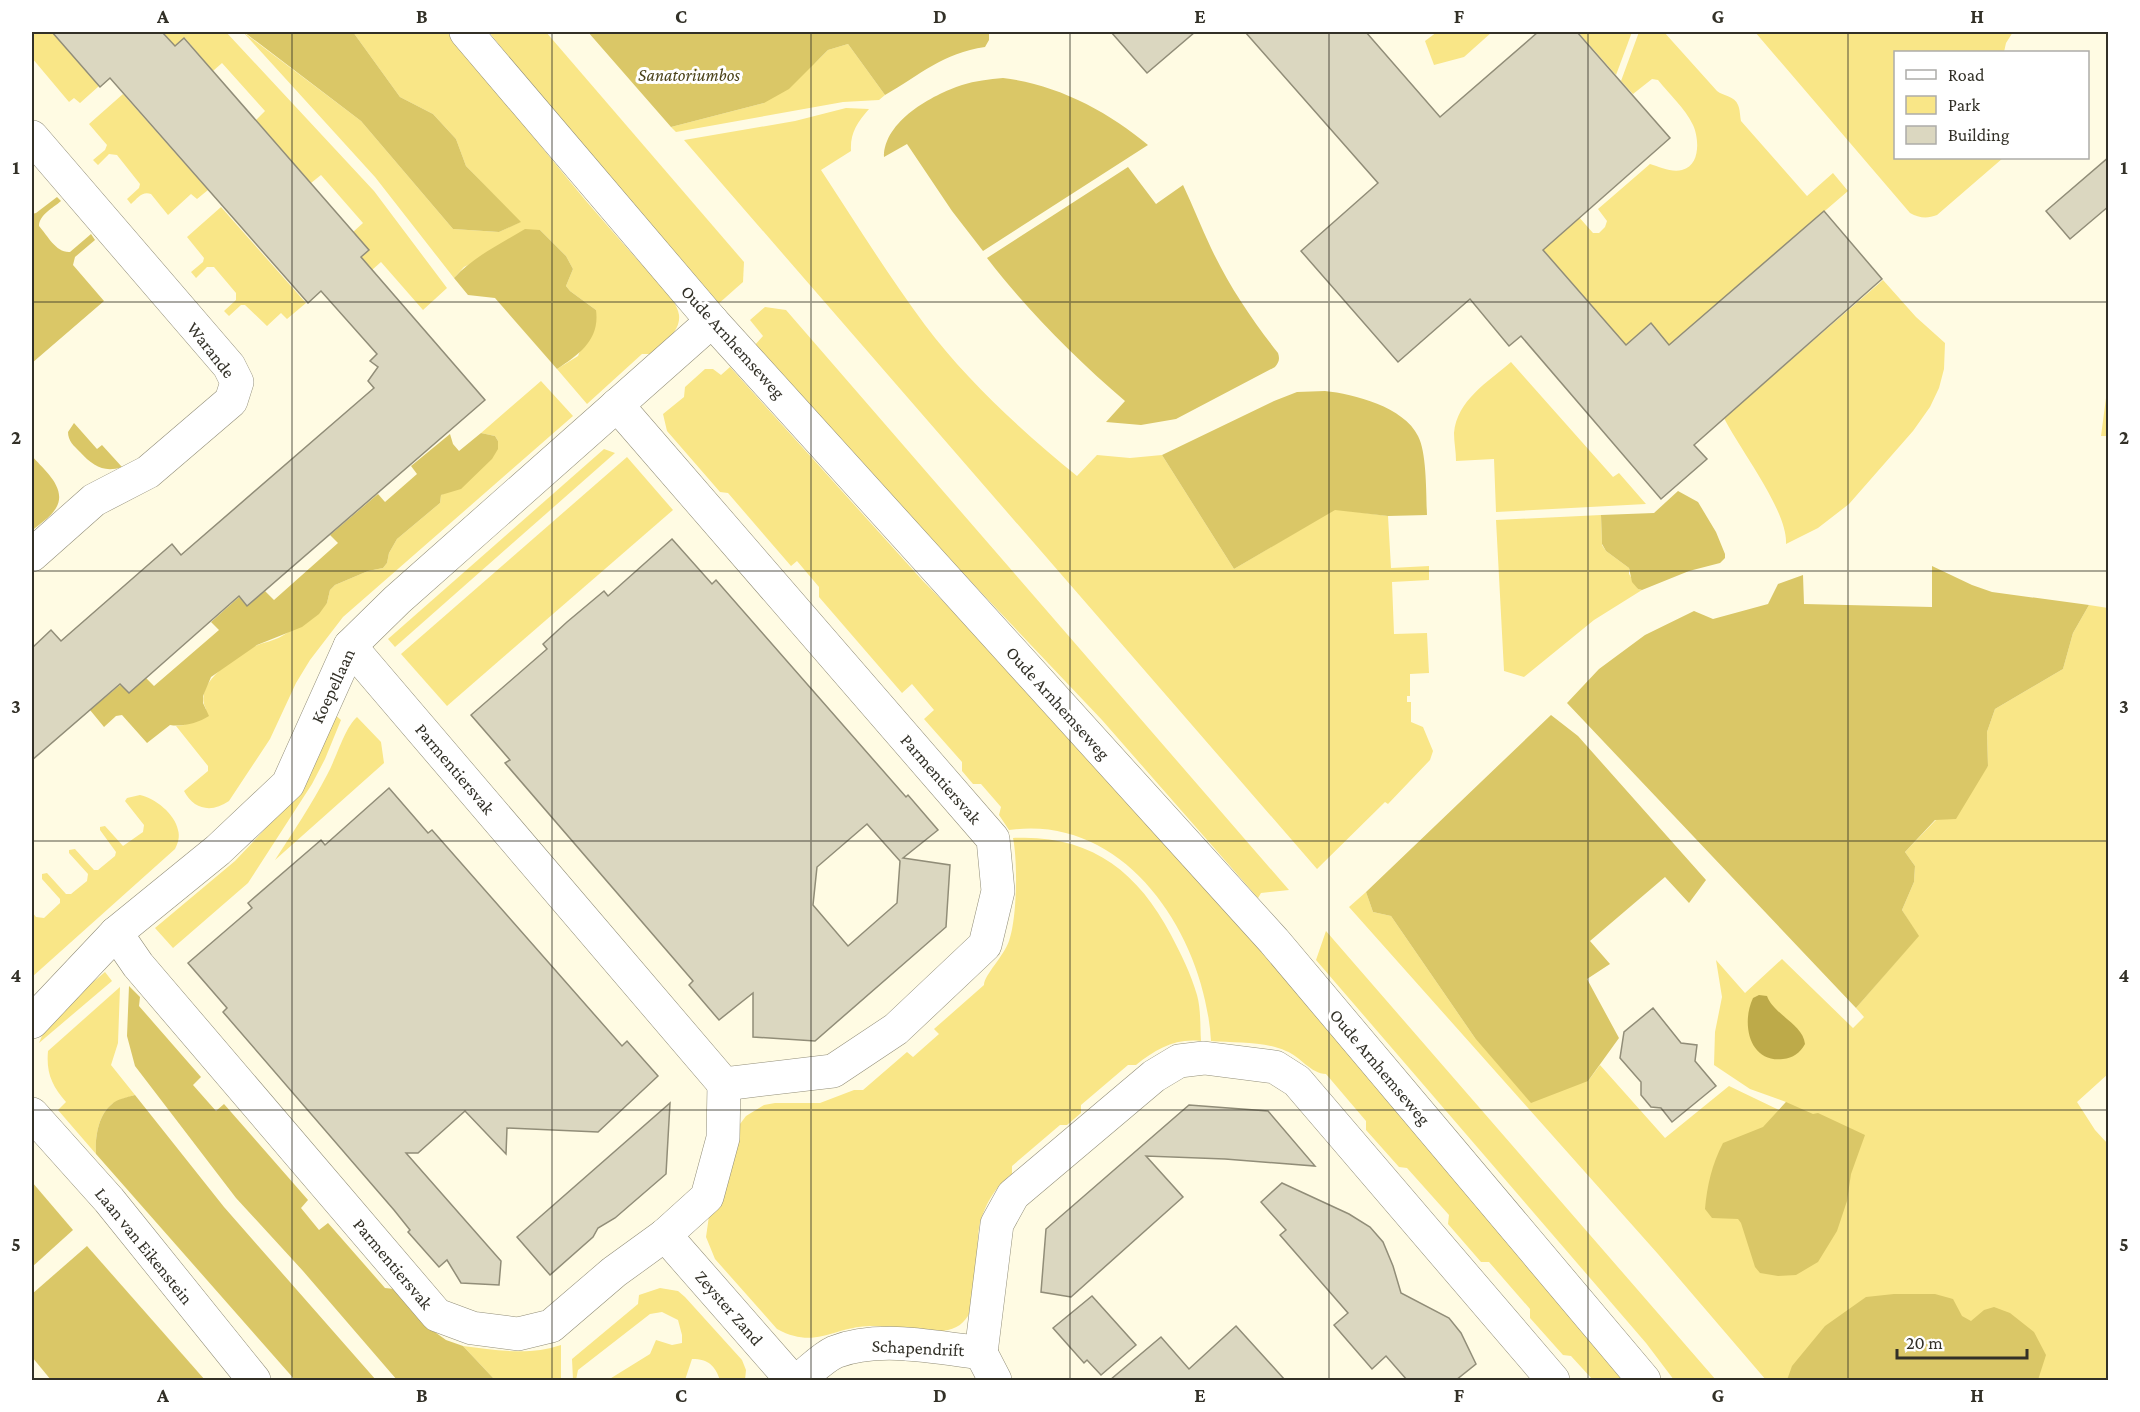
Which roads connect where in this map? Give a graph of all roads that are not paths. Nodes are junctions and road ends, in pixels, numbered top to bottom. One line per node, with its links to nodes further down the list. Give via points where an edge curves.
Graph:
1 (466, 32): 3 (street, Oude Arnhemseweg)
2 (32, 137): 5 (street, Warande, via 229,366 237,382 231,401 148,472 94,500)
3 (712, 321): 4 (street, Koepellaan); 17 (street, Oude Arnhemseweg, via 1274,941)
4 (617, 405): 6 (street, Koepellaan); 9 (street, Parmentiersvak, via 993,839 998,891 985,945 896,1029 833,1071)
5 (32, 555)
6 (350, 646): 7 (street, Koepellaan, via 288,784 218,850); 9 (street, Parmentiersvak)
7 (116, 933): 8 (street, Koepellaan); 11 (street, Parmentiersvak, via 138,965 436,1315 472,1328 518,1335 551,1326)
8 (32, 1022)
9 (724, 1084): 11 (street, Parmentiersvak, via 723,1138 706,1197)
10 (32, 1114): 13 (street, Laan van Eikenstein, via 109,1200)
11 (665, 1234): 14 (street, Zeyster Zand)
12 (988, 1367): 15 (street, Schapendrift, via 928,1346 870,1343 833,1353); 16 (street, via 997,1224 1013,1195 1154,1076 1179,1061 1204,1058 1275,1067 1297,1081)
13 (254, 1380)
14 (792, 1380)
15 (798, 1380)
16 (1553, 1380)
17 (1644, 1380)

